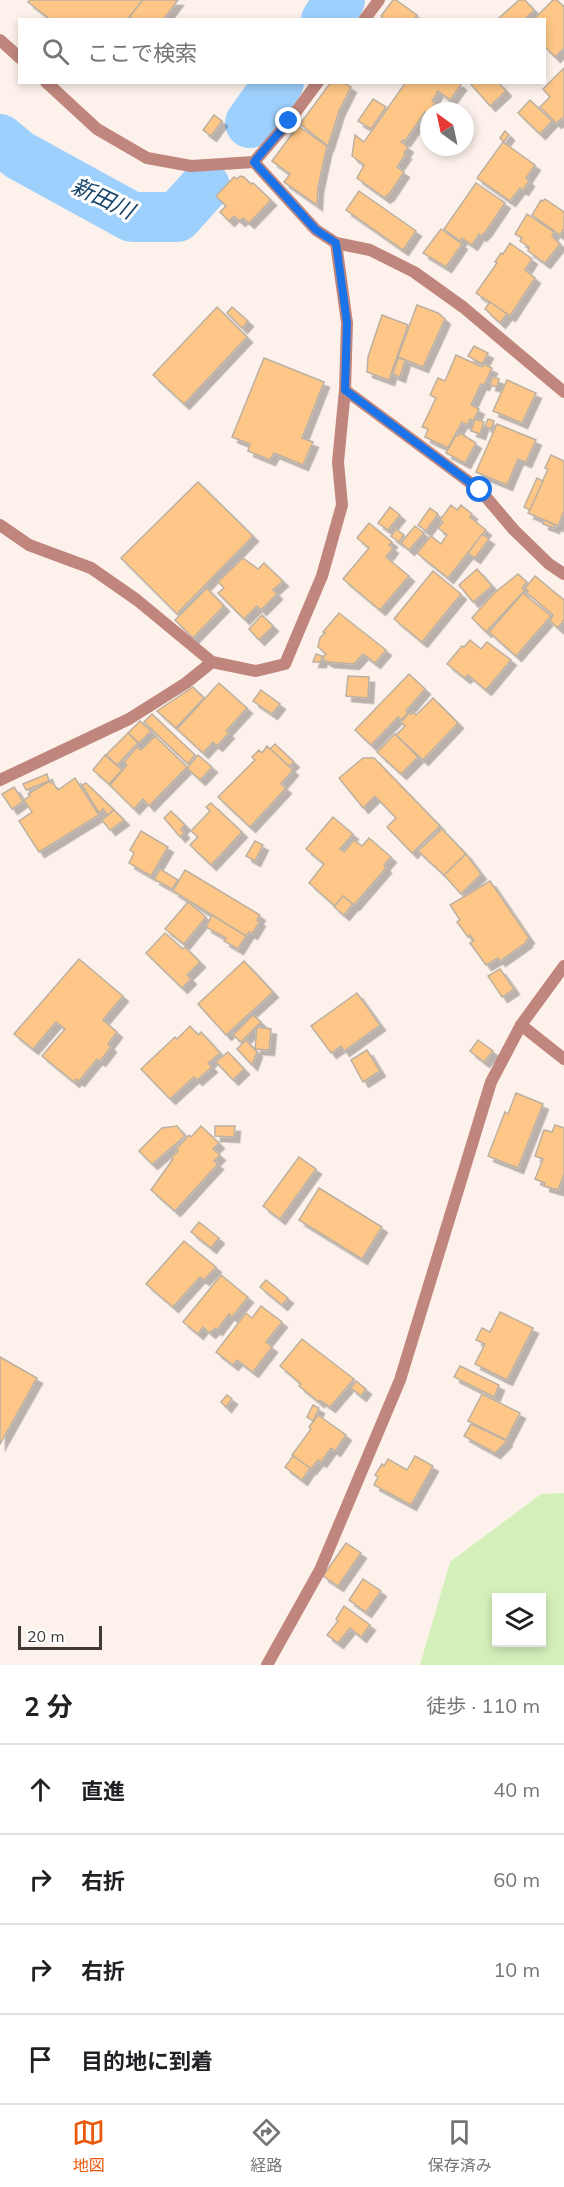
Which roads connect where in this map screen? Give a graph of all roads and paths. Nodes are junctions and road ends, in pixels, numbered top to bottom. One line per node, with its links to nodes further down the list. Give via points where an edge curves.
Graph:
1 (379, 0): 2 (street)
2 (366, 18)
3 (0, 40): 4 (street)
4 (18, 56)
5 (48, 84): 7 (street, via 97,129 147,158 191,166)
6 (317, 84): 7 (street)
7 (254, 162): 8 (street, via 316,230)
8 (336, 243): 9 (street, via 347,323); 10 (street, via 370,250 414,272 463,307)
9 (345, 390): 12 (street, via 480,490 514,530); 13 (street, via 338,462 342,504 322,576 285,664 256,671)
10 (564, 392)
11 (0, 525): 13 (street, via 29,545 91,568)
12 (564, 574)
13 (212, 662): 14 (street, via 129,719)
14 (0, 780)
15 (564, 966): 16 (street)
16 (521, 1026): 17 (street); 18 (street, via 491,1082 400,1380 320,1570)
17 (564, 1059)
18 (267, 1665)

